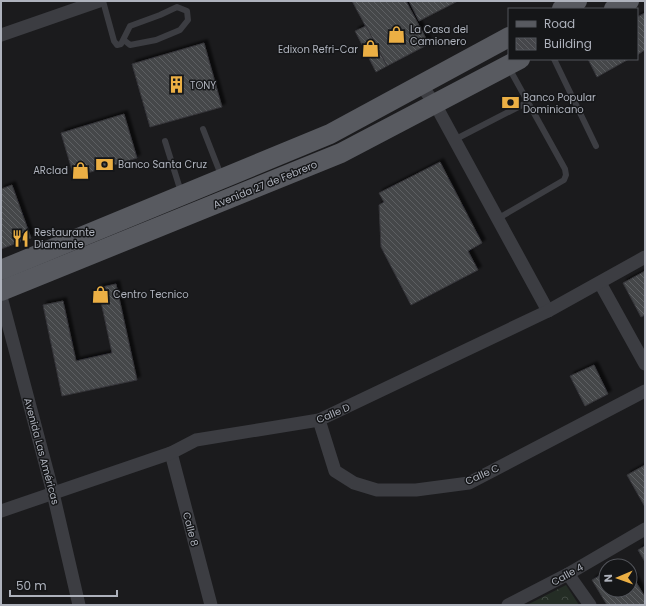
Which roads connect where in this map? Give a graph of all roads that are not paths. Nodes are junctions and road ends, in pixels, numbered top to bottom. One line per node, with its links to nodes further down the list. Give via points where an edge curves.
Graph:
1 (103, 1): 9 (lane, via 114,41 117,45)
2 (577, 1): 5 (main road)
3 (629, 1): 6 (main road)
4 (92, 3): 7 (street)
5 (564, 8)
6 (616, 8)
7 (1, 35)
8 (508, 39): 12 (main road, Avenida 27 de Febrero)
9 (124, 40): 9 (lane, via 130,26 177,7 187,11 188,20 180,30 139,44 130,44)
10 (554, 60): 18 (lane)
11 (514, 62): 13 (lane); 14 (main road, Avenida 27 de Febrero)
12 (422, 85): 14 (street); 19 (main road, Avenida 27 de Febrero, via 330,134)
13 (528, 102): 17 (lane); 21 (lane, via 566,175 564,180)
14 (435, 104): 17 (street); 25 (main road, Avenida 27 de Febrero, via 341,153)
15 (203, 128): 19 (lane)
16 (165, 141): 20 (lane)
17 (454, 141): 21 (street)
18 (596, 146)
19 (222, 179): 20 (main road, Avenida 27 de Febrero)
20 (182, 196): 23 (main road, Avenida 27 de Febrero)
21 (497, 219): 27 (street)
22 (645, 257): 24 (street, Calle D)
23 (1, 270)
24 (600, 283): 27 (street, Calle D); 28 (street)
25 (1, 291)
26 (1, 297): 32 (street, Avenida Las Américas)
27 (548, 311): 30 (street, Calle D)
28 (645, 364)
29 (645, 391): 30 (street, Calle C, via 469,483 416,490 377,490 354,483 335,471)
30 (319, 420): 31 (street, Calle D, via 196,440)
31 (171, 453): 32 (street, Calle D); 37 (street, Calle 8)
32 (53, 493): 33 (street, Calle D); 36 (street, Avenida Las Américas)
33 (1, 511)
34 (645, 529): 35 (street, Calle 4)
35 (568, 574): 38 (street, Calle 4); 39 (street)
36 (79, 605)
37 (211, 605)
38 (508, 605)
39 (590, 605)

